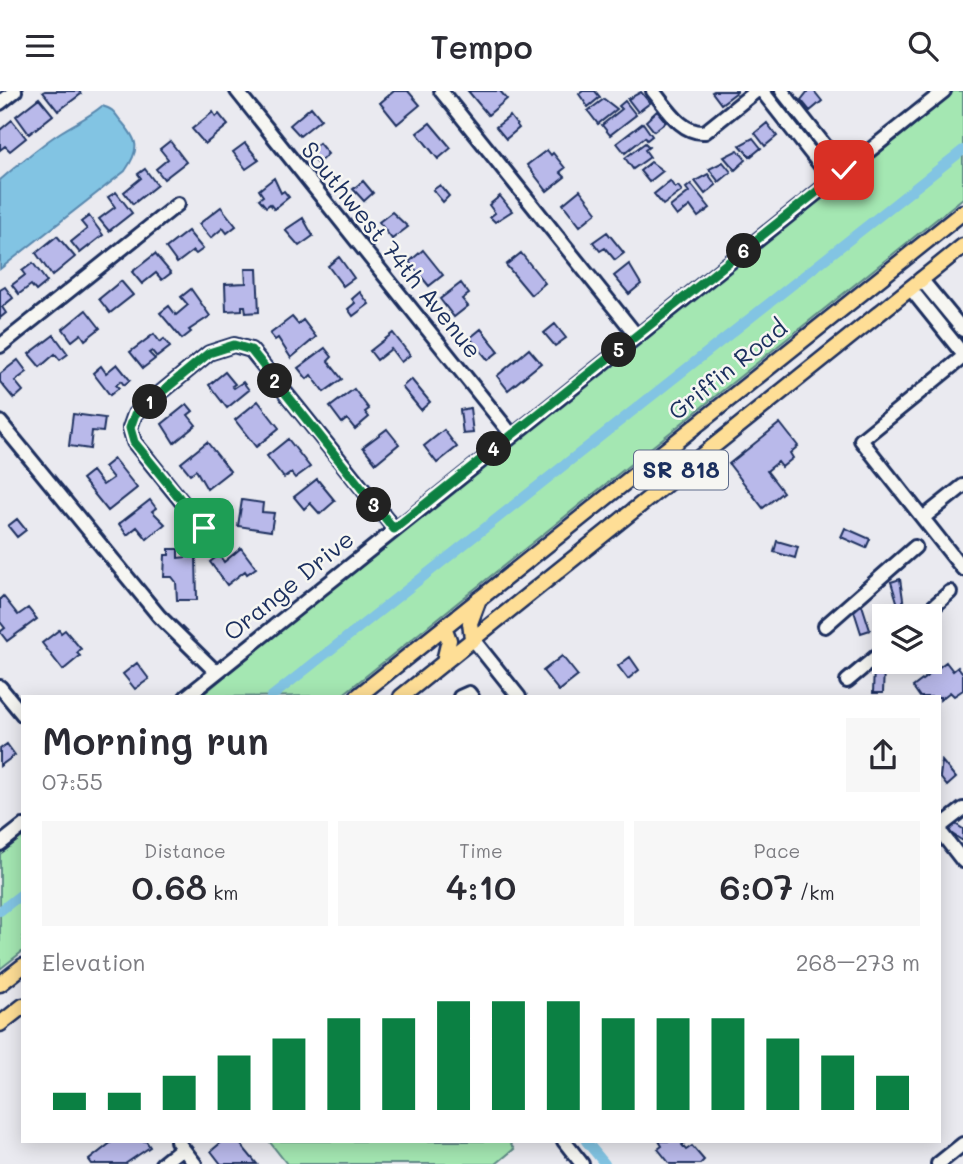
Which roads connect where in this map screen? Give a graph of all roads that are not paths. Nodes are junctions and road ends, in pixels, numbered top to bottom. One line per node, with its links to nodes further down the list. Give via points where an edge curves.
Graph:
1 (15, 91): 9 (street)
2 (237, 91): 21 (street, Southwest 74th Avenue)
3 (442, 91): 17 (street)
4 (653, 91): 5 (street, via 684,127 696,132 705,132)
5 (756, 91)
6 (762, 91): 11 (street)
7 (782, 91): 10 (street)
8 (944, 91): 10 (street, Orange Drive)
9 (0, 103)
10 (844, 170): 11 (street, Orange Drive)
11 (832, 180): 17 (street, Orange Drive)
12 (178, 204): 18 (street)
13 (963, 212): 29 (main road, Griffin Road / SR 818)
14 (963, 246): 15 (main road, Griffin Road / SR 818)
15 (916, 284): 16 (street); 19 (street); 33 (main road, Griffin Road / SR 818)
16 (963, 330)
17 (638, 336): 21 (street, Orange Drive)
18 (0, 346)
19 (963, 355): 23 (street, via 861,440)
20 (0, 422): 36 (street, via 159,616)
21 (512, 435): 25 (street, Orange Drive)
22 (963, 486): 23 (street)
23 (923, 518): 27 (street)
24 (204, 528): 25 (street, via 134,442 130,428 135,414 209,353 234,345 251,350)
25 (394, 529): 36 (street, Orange Drive)
26 (915, 547): 31 (street)
27 (963, 569)
28 (950, 592): 30 (street)
29 (480, 598): 32 (main road, Griffin Road / SR 818); 33 (main road, via 470,623)
30 (936, 604)
31 (825, 626)
32 (444, 627): 35 (main road, via 449,640); 40 (main road, Griffin Road / SR 818)
33 (472, 638): 35 (main road, Griffin Road / SR 818); 42 (street)
34 (872, 660): 37 (street)
35 (444, 661): 41 (main road, Griffin Road / SR 818)
36 (216, 672): 39 (street, Orange Drive)
37 (847, 681)
38 (0, 687): 43 (street)
39 (188, 695)
40 (359, 695)
41 (403, 695)
42 (517, 695)
43 (21, 713)
44 (963, 809): 47 (street, via 941,826)
45 (21, 828): 46 (street)
46 (0, 844)
47 (963, 861)
48 (21, 968): 49 (main road)
49 (0, 984)
50 (21, 1008): 51 (main road)
51 (0, 1024)
52 (566, 1143): 57 (street)
53 (179, 1144): 55 (street); 56 (street)
54 (963, 1144): 58 (street)
55 (162, 1164)
56 (195, 1164)
57 (582, 1164)
58 (938, 1164)

